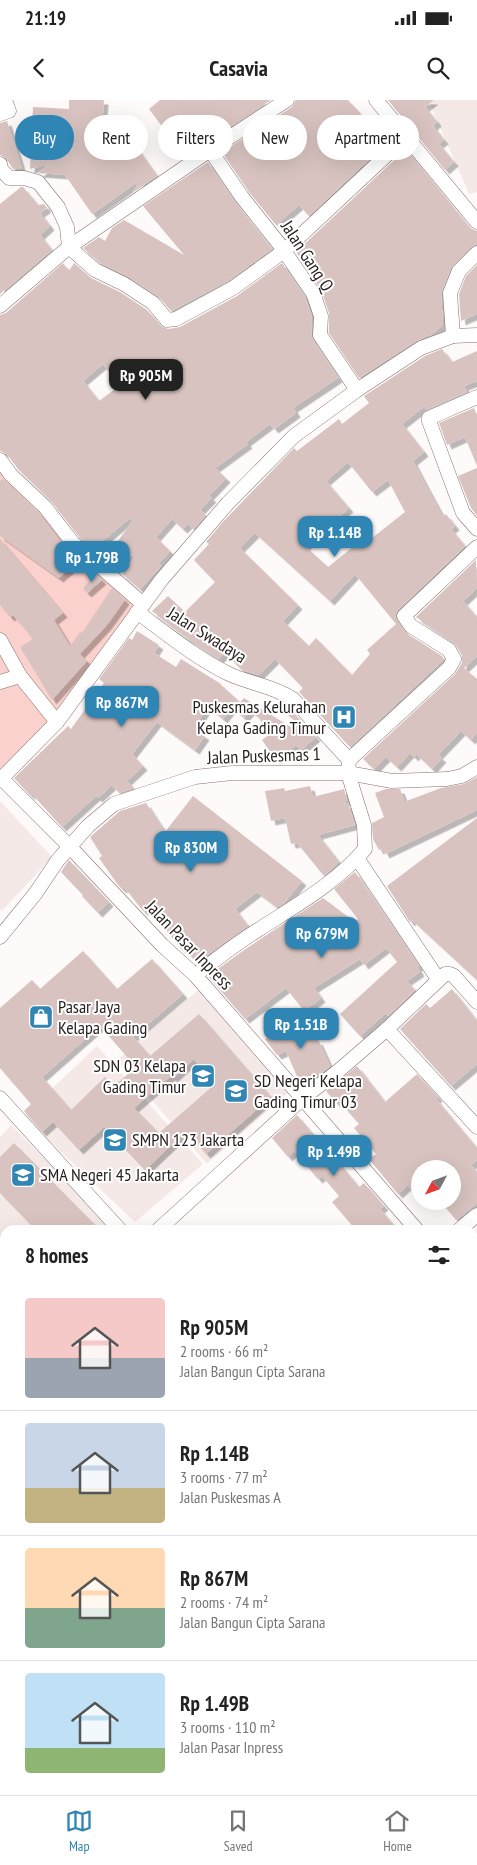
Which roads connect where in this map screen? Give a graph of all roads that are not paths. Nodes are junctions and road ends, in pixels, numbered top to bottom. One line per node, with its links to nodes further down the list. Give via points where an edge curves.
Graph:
1 (5, 100): 4 (street, via 9,111)
2 (286, 100): 6 (street)
3 (376, 100): 5 (street)
4 (0, 114)
5 (388, 115)
6 (233, 135)
7 (419, 152): 12 (street)
8 (195, 160): 13 (street)
9 (217, 160): 14 (street, Jalan Gang Q)
10 (381, 160): 14 (street)
11 (0, 164): 13 (street, via 9,178 38,182 58,207 68,227)
12 (477, 222)
13 (69, 247): 14 (street, via 95,270 152,303 166,320 176,319 233,288); 16 (street)
14 (284, 251): 19 (street, Jalan Gang Q, via 313,293 321,316 320,335)
15 (477, 253): 18 (street, via 459,271 450,292)
16 (0, 306)
17 (477, 335): 18 (street)
18 (453, 336): 19 (street, via 421,348)
19 (357, 390): 24 (street, via 294,436 228,503)
20 (477, 397): 22 (street, via 429,418 463,512)
21 (0, 460): 24 (street, Jalan Swadaya, via 74,543)
22 (477, 529)
23 (477, 547): 29 (street, via 404,616 411,626 449,650 454,659 449,668)
24 (140, 608): 28 (street); 29 (street, Jalan Swadaya, via 209,664 240,679 267,686 293,700)
25 (0, 640): 26 (street)
26 (20, 676): 27 (street); 28 (street)
27 (0, 682)
28 (57, 722): 31 (street)
29 (349, 766): 30 (street, Jalan Puskesmas 1, via 392,781 447,779 462,776); 32 (street, Jalan Puskesmas 1, via 195,777 114,804); 33 (street, via 364,825 365,849)
30 (477, 767)
31 (1, 779): 32 (street, Jalan Pasar Inpress)
32 (70, 847): 34 (street, Jalan Puskesmas 1); 35 (street, Jalan Pasar Inpress, via 162,945)
33 (357, 858): 35 (street, via 327,884); 36 (street)
34 (0, 937)
35 (195, 975): 40 (street, Jalan Pasar Inpress)
36 (438, 979): 37 (street, via 450,974); 38 (street)
37 (477, 1002)
38 (387, 1028): 40 (street); 41 (street)
39 (0, 1098): 43 (street)
40 (303, 1098): 44 (street); 45 (street, Jalan Pasar Inpress)
41 (477, 1127)
42 (477, 1215): 46 (street)
43 (115, 1225)
44 (163, 1225)
45 (413, 1225)
46 (465, 1225)

